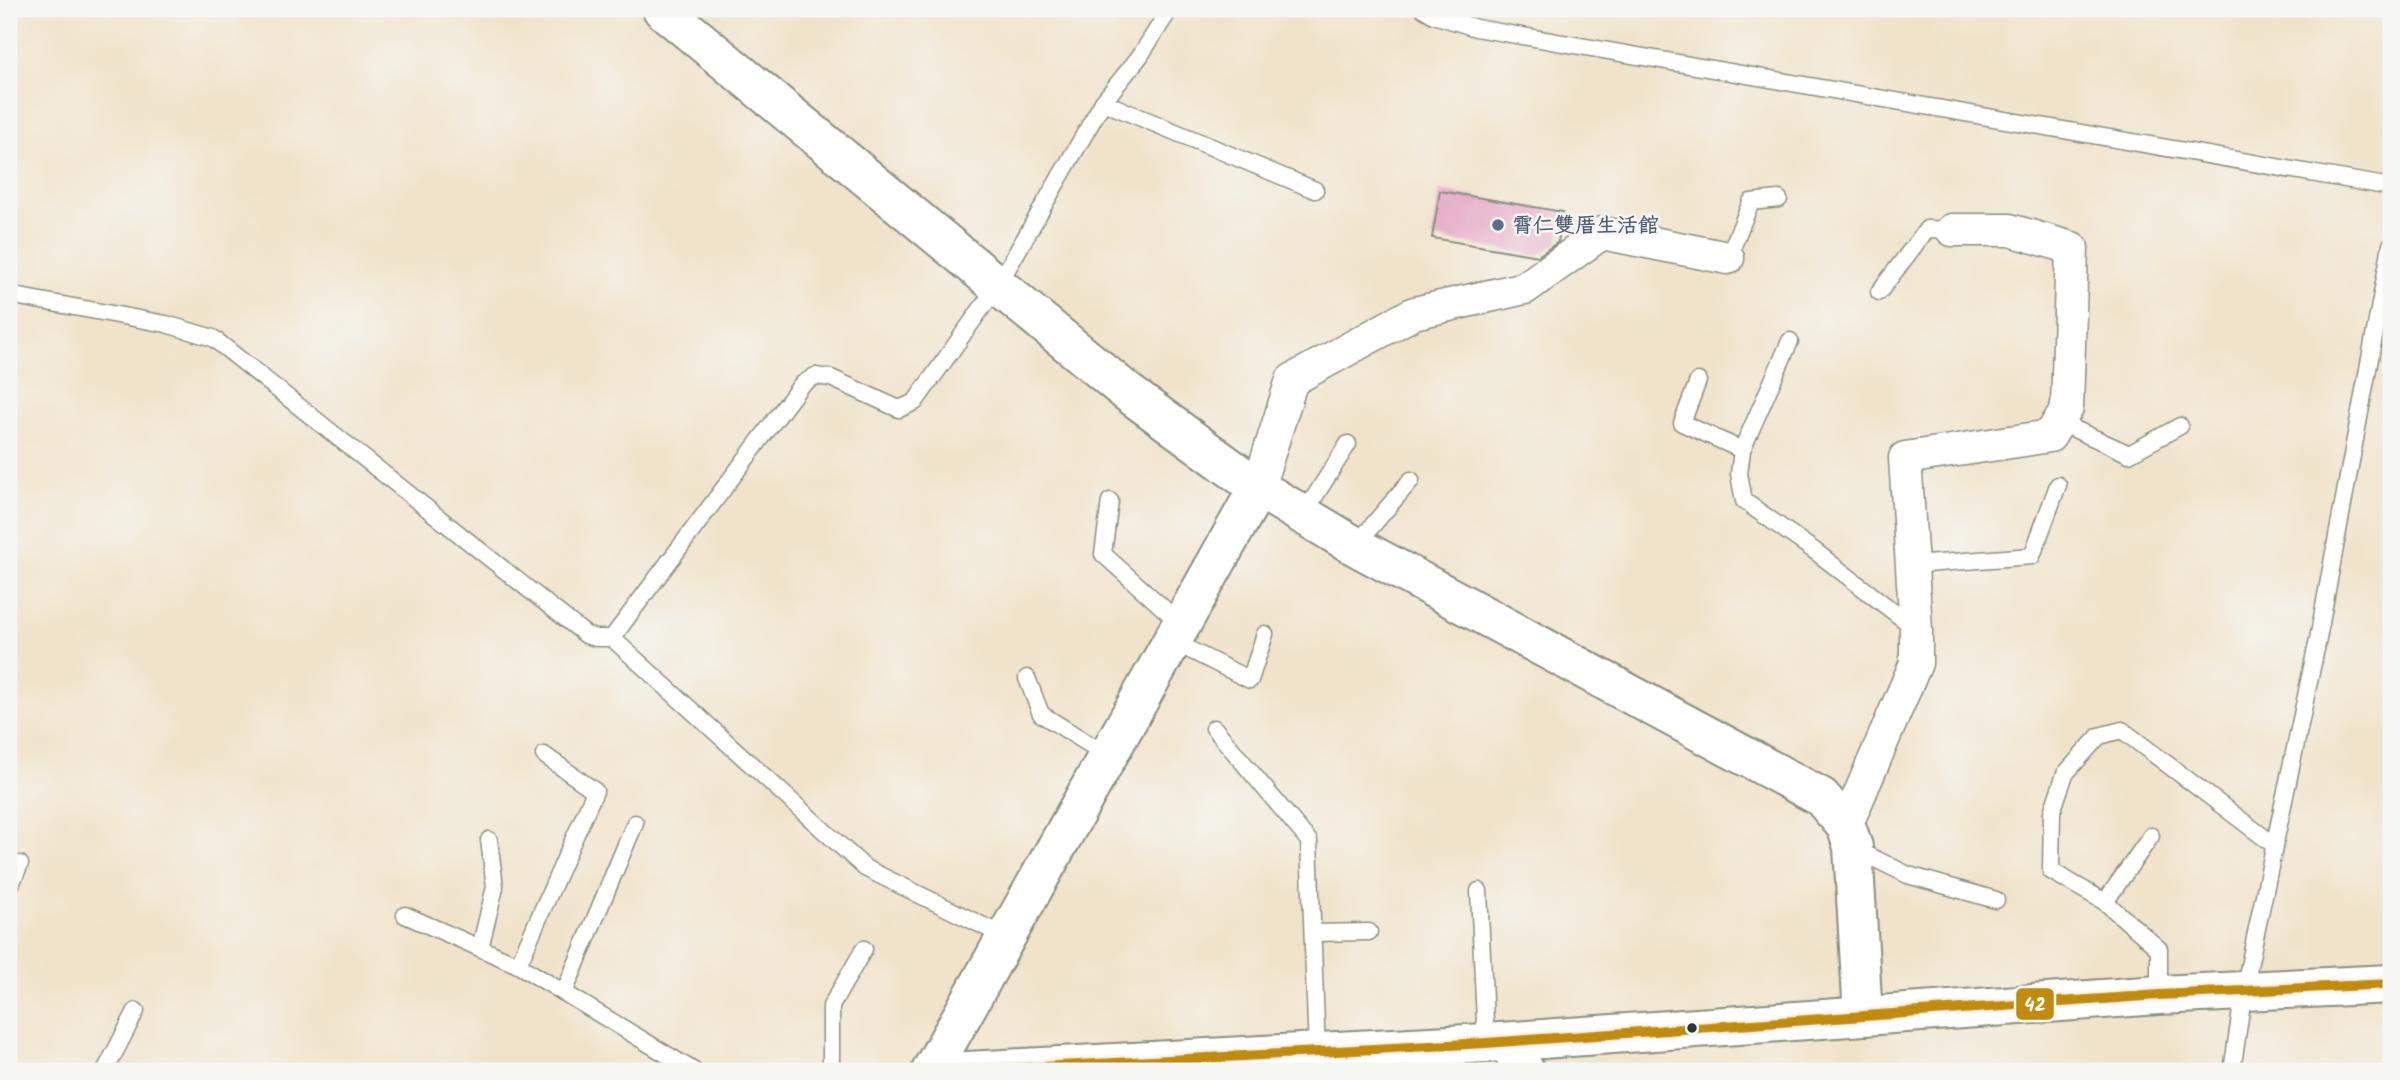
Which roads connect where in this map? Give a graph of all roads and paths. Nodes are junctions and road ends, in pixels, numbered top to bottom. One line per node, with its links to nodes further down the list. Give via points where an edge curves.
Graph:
1 (663, 9): 11 (street)
2 (1170, 9): 4 (lane)
3 (1424, 9): 5 (lane, via 1476,28)
4 (1103, 102): 6 (lane); 11 (lane)
5 (2391, 187)
6 (1315, 190)
7 (1779, 199): 10 (lane, via 1751,202)
8 (1952, 230): 12 (lane, via 1927,229); 16 (street, via 2010,230 2073,248 2067,408)
9 (2391, 245): 39 (lane, via 2318,639)
10 (1728, 258): 22 (street, via 1602,233 1525,288 1414,313 1292,380)
11 (998, 285): 22 (street, via 1127,392); 30 (lane, via 915,402 899,409 831,378 815,376 801,385)
12 (1879, 292)
13 (9, 295): 30 (lane, via 166,324 213,338 586,635)
14 (1790, 341): 19 (lane)
15 (1698, 381): 19 (lane, via 1682,423)
16 (2059, 422): 17 (lane, via 2129,454); 26 (street, via 2050,436 1905,458)
17 (2180, 426)
18 (1348, 444): 24 (lane)
19 (1742, 450): 27 (lane, via 1739,474 1744,501)
20 (1411, 480): 25 (lane)
21 (2058, 485): 26 (lane, via 2032,556)
22 (1258, 488): 24 (street); 28 (street)
23 (1110, 502): 28 (lane, via 1103,554)
24 (1303, 515): 25 (street)
25 (1355, 546): 37 (street, via 1821,797)
26 (1912, 565): 27 (street)
27 (1916, 629): 37 (street, via 1916,663)
28 (1177, 633): 29 (lane, via 1250,680); 34 (street)
29 (1265, 634)
30 (612, 638): 48 (lane, via 865,867)
31 (1027, 678): 34 (lane, via 1041,714)
32 (1214, 728): 47 (lane, via 1309,841)
33 (544, 755): 51 (lane, via 596,791)
34 (1108, 756): 48 (street)
35 (635, 824): 54 (lane)
36 (2151, 836): 44 (lane)
37 (1850, 837): 43 (lane, via 1908,875); 57 (street)
38 (489, 840): 49 (lane, via 495,887)
39 (2274, 845): 44 (lane, via 2122,730 2099,736 2065,774 2052,812 2051,871); 53 (lane)
40 (20, 864): 41 (lane)
41 (9, 889)
42 (1479, 891): 58 (lane)
43 (1996, 900)
44 (2105, 902): 55 (lane, via 2159,949)
45 (405, 915): 49 (lane)
46 (1369, 932): 47 (lane)
47 (1313, 933): 59 (lane)
48 (1006, 937): 65 (street)
49 (480, 948): 51 (lane)
50 (864, 949): 64 (lane, via 831,1006)
51 (518, 965): 54 (lane)
52 (2391, 984): 53 (street)
53 (2244, 990): 55 (street); 67 (lane)
54 (564, 993): 63 (lane)
55 (2160, 995): 57 (street)
56 (136, 1011): 62 (lane)
57 (1863, 1016): 58 (street)
58 (1506, 1052): 59 (street)
59 (1304, 1059): 60 (street)
60 (1148, 1066): 61 (street)
61 (1096, 1068): 66 (street)
62 (105, 1071)
63 (694, 1071)
64 (831, 1071)
65 (931, 1071)
66 (967, 1071)
67 (2232, 1071)

